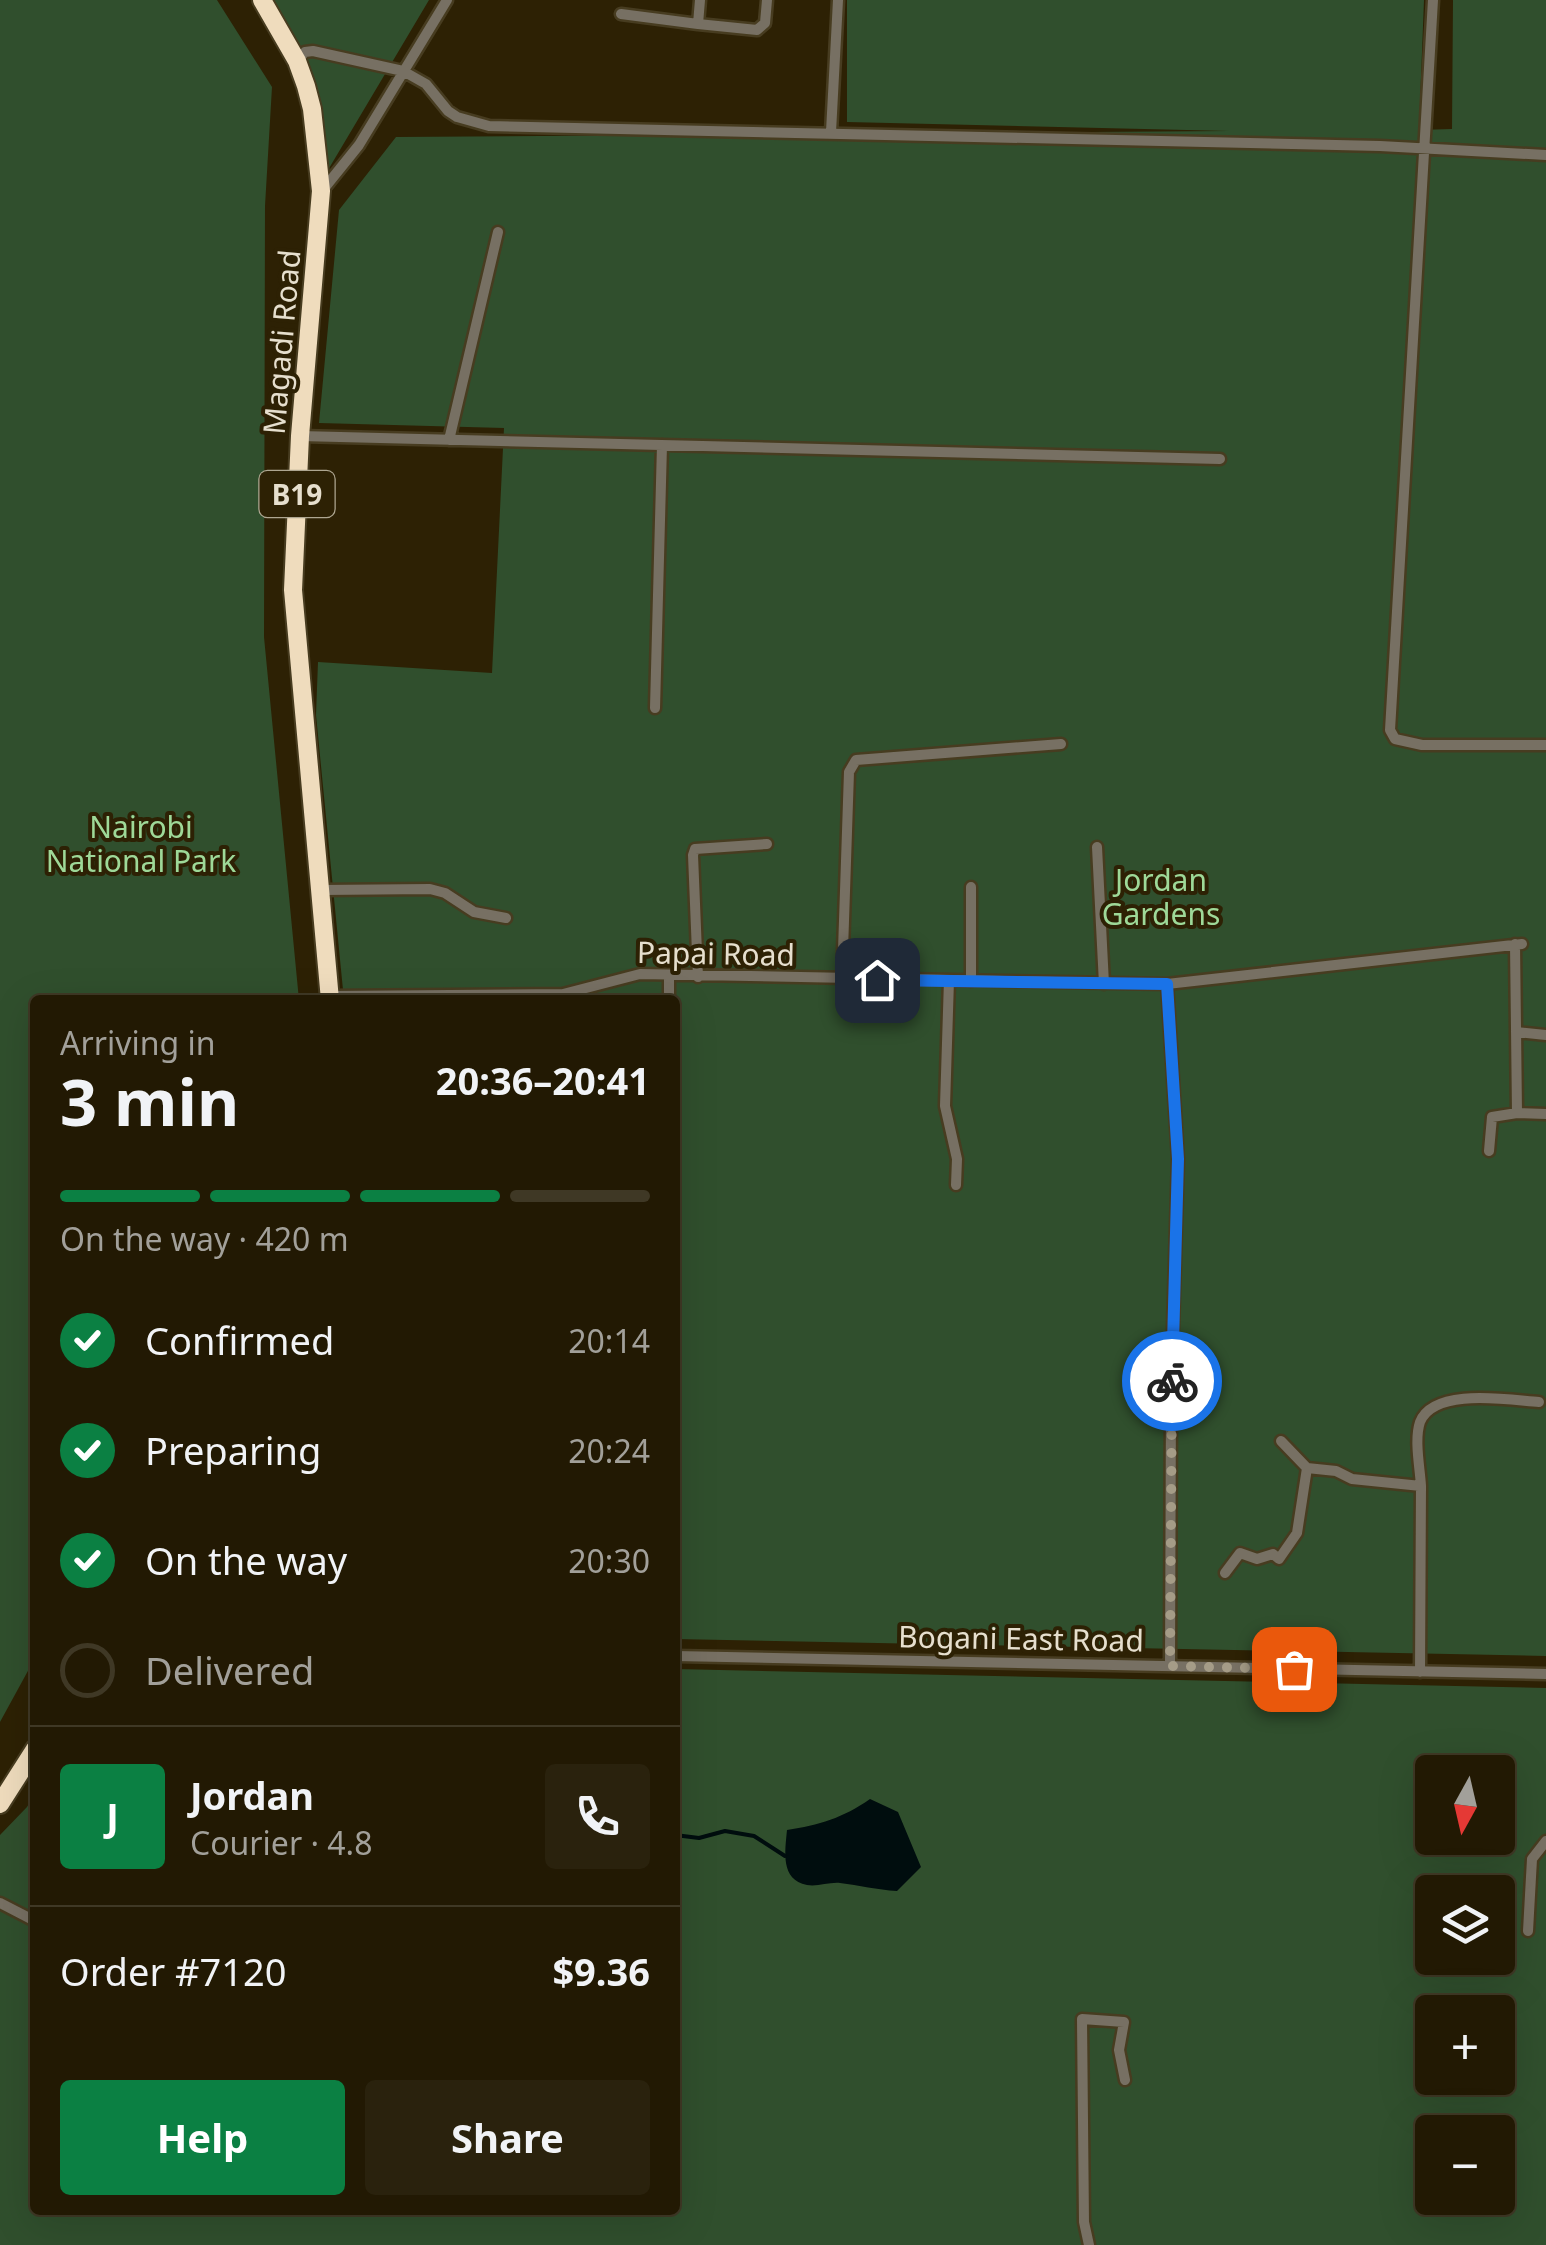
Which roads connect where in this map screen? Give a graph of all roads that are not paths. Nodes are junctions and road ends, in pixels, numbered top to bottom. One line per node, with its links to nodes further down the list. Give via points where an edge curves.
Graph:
1 (262, 0): 9 (highway, Magadi Road / B19)
2 (447, 0): 10 (street)
3 (700, 0): 8 (street)
4 (767, 0): 8 (street, via 760,30)
5 (838, 0): 11 (street)
6 (1433, 0): 12 (street)
7 (621, 14): 8 (street)
8 (698, 24)
9 (297, 60): 10 (street, via 312,51); 14 (highway, Magadi Road / B19, via 312,109)
10 (403, 71): 11 (street, via 426,84 457,118 489,126); 14 (street, via 347,164)
11 (831, 132): 12 (street)
12 (1427, 147): 13 (street); 22 (street, via 1390,730 1395,738 1422,745)
13 (1546, 155)
14 (321, 191): 16 (highway, Magadi Road / B19)
15 (498, 232): 17 (street)
16 (300, 436): 17 (street); 26 (highway, Magadi Road / B19, via 294,620)
17 (448, 440): 18 (street)
18 (662, 446): 19 (street); 20 (street)
19 (1220, 459)
20 (655, 708)
21 (1061, 744): 30 (street, via 861,758 852,764)
22 (1546, 745)
23 (767, 844): 29 (street, via 695,849)
24 (1097, 847): 33 (street)
25 (970, 887): 32 (street)
26 (322, 890): 27 (street, via 430,889 474,912); 35 (highway, Magadi Road / B19)
27 (506, 918)
28 (669, 976): 29 (street, Papai Road); 36 (street, Papai Road, via 628,975 563,994); 37 (street)
29 (698, 977): 30 (street, Papai Road)
30 (842, 980): 31 (street, Papai Road)
31 (949, 980): 32 (street, Papai Road); 43 (street, via 945,1106)
32 (970, 981): 33 (street, Papai Road)
33 (1104, 984): 34 (street, Papai Road)
34 (1167, 984): 38 (street, Papai Road, via 1518,944); 50 (street, via 1178,1159)
35 (330, 995)
36 (505, 995)
37 (669, 995)
38 (1516, 1032): 39 (street); 40 (street)
39 (1546, 1035)
40 (1518, 1113): 41 (street); 42 (street, via 1491,1119)
41 (1546, 1114)
42 (1488, 1152)
43 (956, 1185)
44 (1539, 1402): 47 (street, via 1466,1398 1425,1414 1418,1430)
45 (1281, 1441): 46 (street)
46 (1307, 1468): 47 (street); 48 (street, via 1297,1532 1279,1559 1240,1553)
47 (1422, 1486): 51 (street)
48 (1226, 1573)
49 (680, 1656): 50 (street, Bogani East Road)
50 (1170, 1666): 51 (street, Bogani East Road)
51 (1420, 1672): 52 (street, Bogani East Road)
52 (1546, 1674)
53 (30, 1757): 54 (highway)
54 (0, 1804)
55 (1546, 1840): 58 (street, via 1532,1859)
56 (0, 1904): 57 (street)
57 (30, 1919)
58 (1528, 1931)
59 (1125, 2080): 60 (street, via 1119,2050 1124,2022 1082,2019)
60 (1089, 2245)

